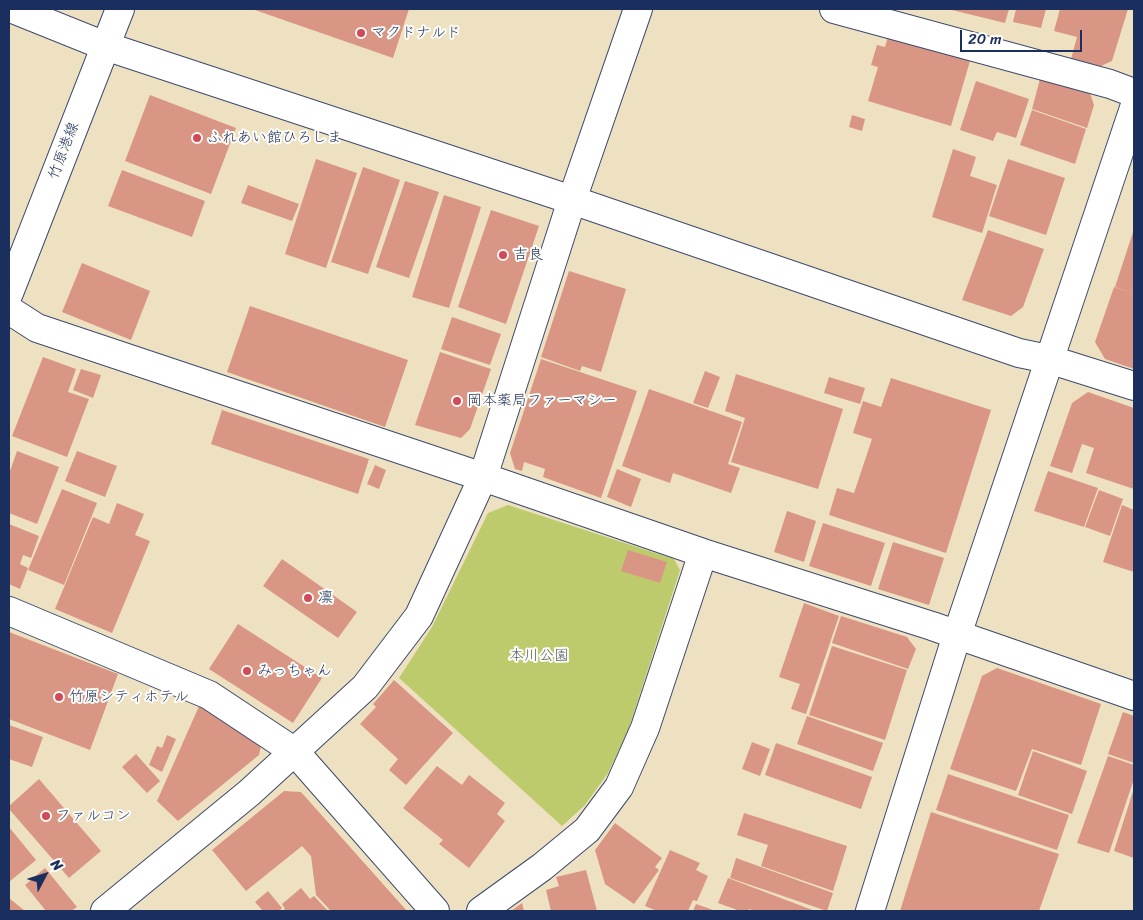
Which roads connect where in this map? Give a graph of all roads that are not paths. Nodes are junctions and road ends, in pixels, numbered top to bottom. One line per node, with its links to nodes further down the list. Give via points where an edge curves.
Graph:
1 (13, 9): 5 (street)
2 (120, 9): 5 (street, 竹原港線)
3 (638, 9): 8 (street)
4 (834, 9): 6 (street)
5 (105, 46): 8 (street); 9 (street, 竹原港線)
6 (1134, 93)
7 (1134, 108): 11 (street)
8 (572, 200): 11 (street, via 1019,353); 13 (street)
9 (9, 293)
10 (9, 310): 13 (street, via 37,328)
11 (1048, 359): 12 (street); 16 (street)
12 (1134, 386)
13 (483, 477): 14 (street); 18 (street, via 419,616 364,687)
14 (703, 553): 16 (street); 21 (street, via 646,728 619,787 587,830)
15 (9, 611): 18 (street, via 209,695)
16 (957, 635): 17 (street); 22 (street)
17 (1132, 687)
18 (295, 752): 19 (street); 20 (street)
19 (105, 911)
20 (435, 911)
21 (481, 911)
22 (870, 911)

